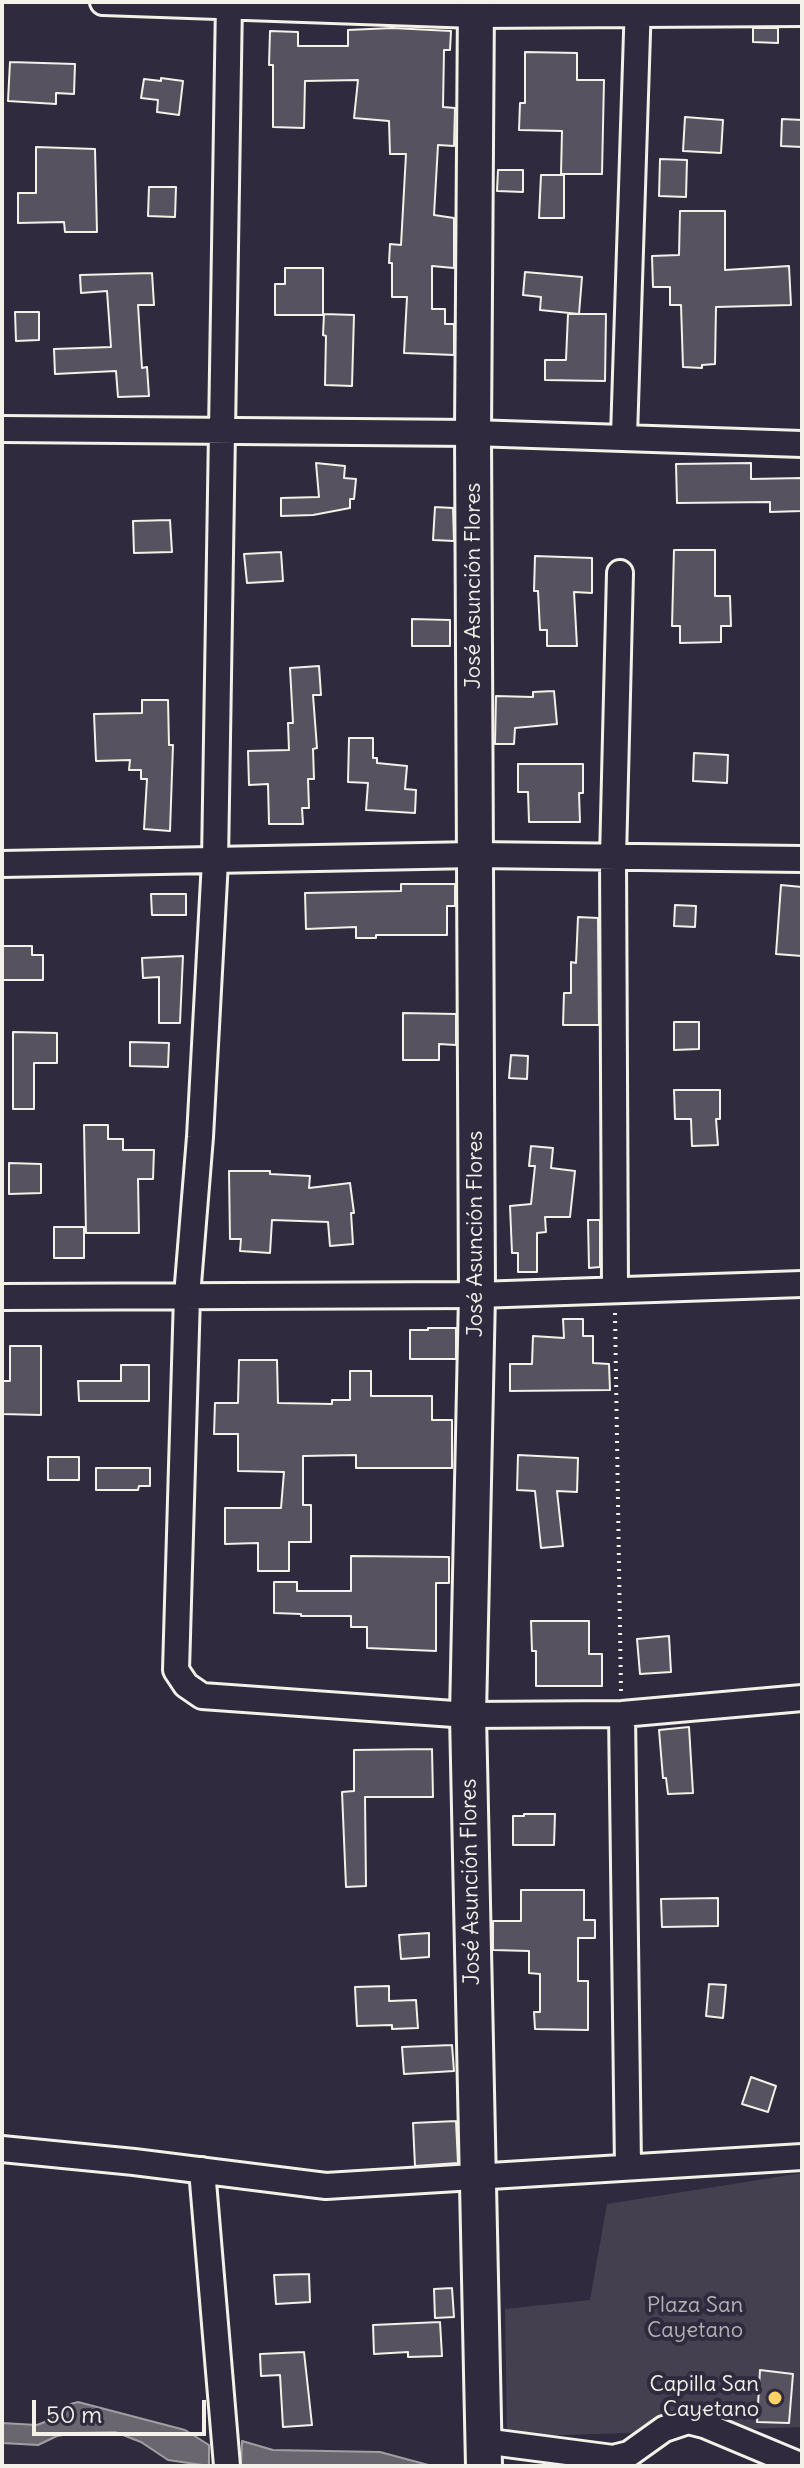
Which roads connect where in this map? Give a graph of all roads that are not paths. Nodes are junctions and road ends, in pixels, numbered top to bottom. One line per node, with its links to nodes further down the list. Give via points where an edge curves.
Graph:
1 (103, 2): 2 (street)
2 (229, 5): 3 (street); 7 (street)
3 (476, 8): 4 (street); 8 (street, José Asunción Flores)
4 (638, 8): 5 (street); 9 (street)
5 (802, 13)
6 (2, 429): 7 (street)
7 (220, 429): 8 (street); 15 (street)
8 (473, 433): 9 (street); 12 (street, José Asunción Flores)
9 (624, 436): 10 (street)
10 (802, 444)
11 (620, 573): 13 (street)
12 (475, 855): 13 (street); 15 (street); 19 (street, José Asunción Flores)
13 (613, 858): 14 (street); 18 (street)
14 (802, 859)
15 (215, 861): 16 (street); 20 (street)
16 (2, 864)
17 (802, 1284): 18 (street)
18 (615, 1290): 19 (street)
19 (477, 1295): 20 (street); 24 (street, José Asunción Flores)
20 (187, 1296): 21 (street); 24 (street, via 176,1670 186,1685 202,1696)
21 (2, 1297)
22 (802, 1698): 23 (street)
23 (622, 1714): 24 (street); 27 (street)
24 (468, 1715): 29 (street, José Asunción Flores)
25 (2, 2149): 28 (street)
26 (802, 2157): 27 (street)
27 (628, 2167): 29 (street)
28 (202, 2170): 29 (street, via 326,2186); 31 (street)
29 (476, 2179): 30 (street, José Asunción Flores)
30 (484, 2454): 32 (street, via 613,2458 688,2421)
31 (226, 2457)
32 (802, 2466)

